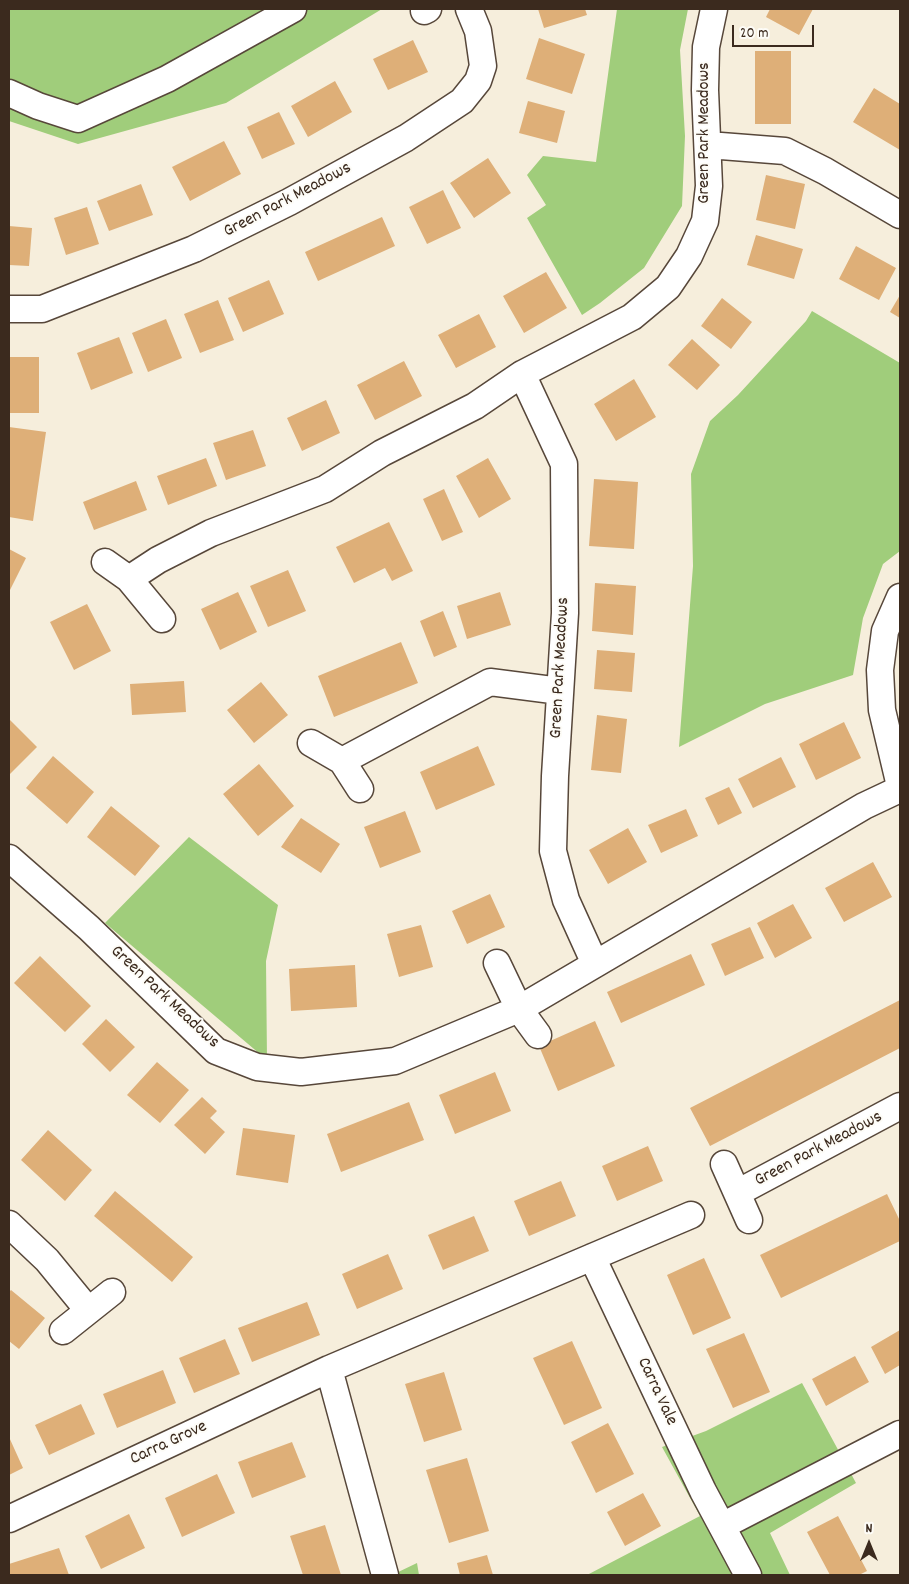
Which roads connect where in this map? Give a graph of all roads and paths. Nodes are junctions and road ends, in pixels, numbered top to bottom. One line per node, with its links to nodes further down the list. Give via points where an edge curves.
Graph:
1 (293, 9): 4 (street, via 166,79 78,119)
2 (469, 9): 7 (street, Green Park Meadows, via 478,31 483,66 478,81 462,101 406,138 194,249 42,309)
3 (714, 9): 5 (street, Green Park Meadows, via 706,47)
4 (9, 93)
5 (708, 145): 6 (street, via 785,151); 8 (street, Green Park Meadows, via 709,186 705,221 689,256 668,287 632,317)
6 (900, 215)
7 (9, 309)
8 (522, 374): 10 (street, Green Park Meadows, via 475,406 382,453 326,489 211,533); 13 (street, Green Park Meadows, via 564,464 565,613)
9 (105, 562): 10 (street)
10 (129, 579): 12 (street)
11 (900, 597): 16 (street, Green Park Meadows, via 885,630 880,670 882,710)
12 (162, 619)
13 (560, 691): 15 (street, via 490,682); 20 (street, Green Park Meadows, via 553,851 566,900)
14 (311, 743): 15 (street)
15 (342, 761): 17 (street)
16 (900, 787): 20 (street, Green Park Meadows)
17 (360, 789)
18 (9, 858): 21 (street, Green Park Meadows, via 89,928 216,1051 257,1067 301,1072 395,1061)
19 (497, 963): 21 (street)
20 (595, 964): 21 (street, Green Park Meadows)
21 (519, 1009): 22 (street)
22 (538, 1035)
23 (900, 1106): 25 (street, Green Park Meadows)
24 (724, 1164): 25 (street, Green Park Meadows)
25 (737, 1193): 27 (street, Green Park Meadows)
26 (691, 1215): 29 (street)
27 (749, 1220)
28 (9, 1224): 31 (street, via 47,1260)
29 (592, 1257): 33 (street); 36 (street, Carra Vale)
30 (112, 1292): 31 (street)
31 (88, 1310): 32 (street)
32 (63, 1331)
33 (329, 1368): 35 (street, Carra Grove); 37 (street)
34 (900, 1434): 36 (street)
35 (9, 1520)
36 (722, 1526): 38 (street, Carra Vale)
37 (385, 1575)
38 (748, 1575)

